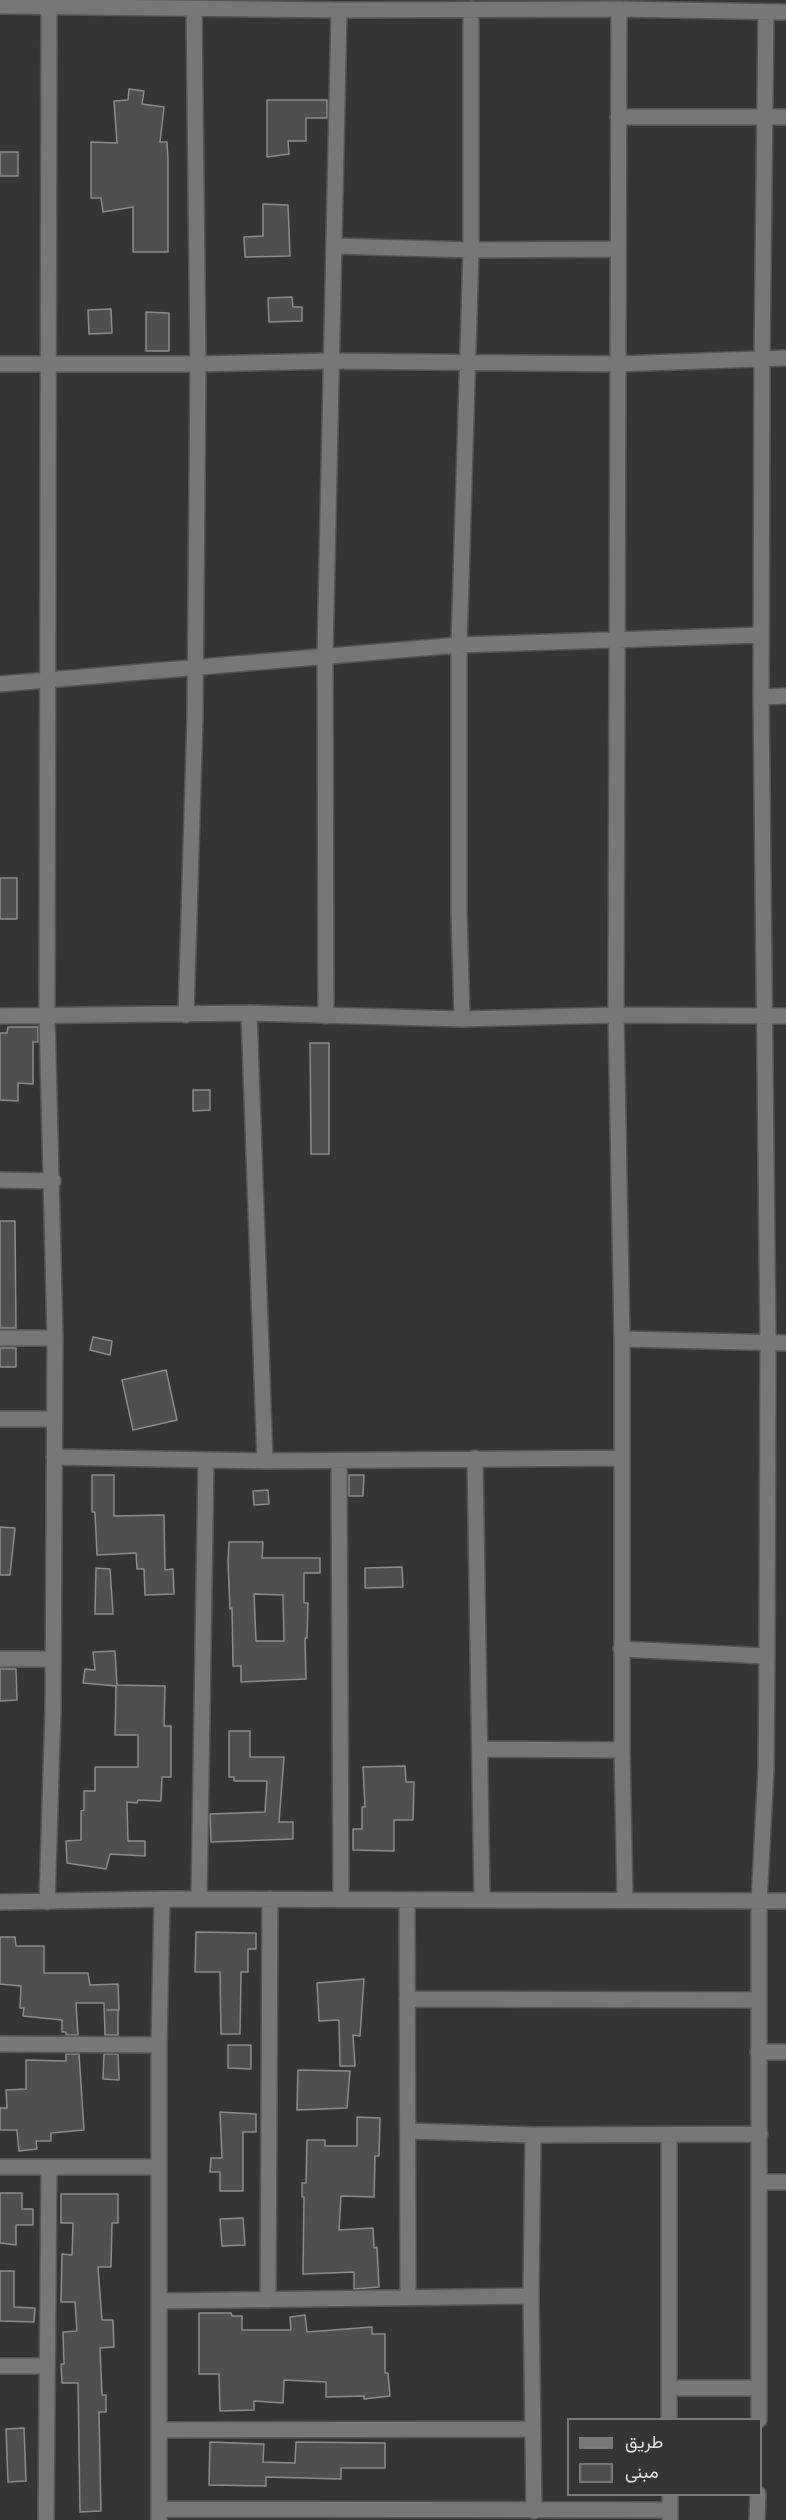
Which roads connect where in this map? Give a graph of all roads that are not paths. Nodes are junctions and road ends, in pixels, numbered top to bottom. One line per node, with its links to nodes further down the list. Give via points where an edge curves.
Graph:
1 (72, 3): 7 (street); 8 (street)
2 (233, 4): 8 (street); 11 (street)
3 (401, 5): 9 (street); 11 (street)
4 (568, 5): 9 (street); 10 (street)
5 (735, 5): 10 (street); 12 (street)
6 (0, 6): 7 (street)
7 (49, 7): 25 (street)
8 (194, 9): 26 (street)
9 (471, 9): 19 (street)
10 (619, 9): 14 (street)
11 (339, 10): 17 (street)
12 (766, 12): 13 (street); 15 (street)
13 (786, 12)
14 (618, 117): 15 (street); 18 (street)
15 (765, 117): 16 (street); 20 (street)
16 (786, 117)
17 (335, 246): 19 (street); 22 (street)
18 (618, 249): 19 (street); 23 (street)
19 (471, 250): 27 (street)
20 (762, 358): 21 (street); 23 (street); 28 (street)
21 (786, 358)
22 (333, 361): 26 (street); 27 (street); 31 (street)
23 (617, 363): 27 (street); 29 (street)
24 (0, 364): 25 (street)
25 (49, 364): 26 (street); 33 (street)
26 (198, 364): 32 (street)
27 (469, 364): 30 (street)
28 (761, 635): 29 (street); 36 (street)
29 (617, 641): 30 (street); 39 (street)
30 (459, 645): 31 (street); 45 (street)
31 (325, 656): 32 (street); 42 (street)
32 (194, 668): 33 (street); 38 (street)
33 (47, 680): 34 (street); 41 (street)
34 (0, 684)
35 (786, 696): 36 (street)
36 (761, 697): 43 (street)
37 (249, 1012): 38 (street); 42 (street); 59 (street)
38 (186, 1015): 41 (street)
39 (616, 1015): 43 (street); 45 (street); 50 (street)
40 (0, 1016): 41 (street)
41 (47, 1016): 47 (street)
42 (326, 1016): 45 (street)
43 (765, 1016): 44 (street); 51 (street)
44 (786, 1016)
45 (462, 1019)
46 (0, 1180): 47 (street)
47 (53, 1181): 49 (street)
48 (0, 1338): 49 (street)
49 (55, 1338): 54 (street)
50 (622, 1339): 51 (street); 57 (street)
51 (768, 1343): 52 (street); 62 (street)
52 (786, 1343)
53 (0, 1419): 54 (street)
54 (53, 1419): 55 (street)
55 (54, 1457): 58 (street); 64 (street)
56 (475, 1458): 57 (street); 60 (street); 65 (street)
57 (620, 1458): 61 (street)
58 (206, 1460): 59 (street); 68 (street)
59 (265, 1461): 60 (street)
60 (339, 1461): 70 (street)
61 (621, 1649): 62 (street); 66 (street)
62 (767, 1656): 77 (street)
63 (0, 1659): 64 (street)
64 (53, 1659): 76 (street)
65 (480, 1749): 66 (street); 72 (street)
66 (622, 1750): 73 (street)
67 (162, 1899): 68 (street); 76 (street); 81 (street)
68 (199, 1899): 69 (street)
69 (270, 1899): 70 (street); 95 (street)
70 (341, 1899): 71 (street)
71 (407, 1900): 72 (street); 78 (street)
72 (482, 1900): 73 (street)
73 (626, 1900): 77 (street)
74 (786, 1901): 77 (street)
75 (0, 1902): 76 (street)
76 (47, 1902)
77 (759, 1902): 79 (street)
78 (407, 1998): 79 (street); 84 (street)
79 (759, 2000): 82 (street)
80 (0, 2044): 81 (street)
81 (159, 2045): 90 (street)
82 (758, 2052): 83 (street); 85 (street)
83 (786, 2052)
84 (409, 2131): 86 (street); 94 (street)
85 (760, 2134): 87 (street); 91 (street)
86 (533, 2135): 87 (street); 93 (street)
87 (669, 2135): 99 (street)
88 (0, 2167): 89 (street)
89 (49, 2167): 90 (street); 98 (street)
90 (159, 2167): 96 (street)
91 (760, 2182): 92 (street); 100 (street)
92 (786, 2182)
93 (531, 2296): 94 (street); 103 (street)
94 (408, 2297): 95 (street)
95 (268, 2300): 96 (street)
96 (160, 2301): 104 (street)
97 (0, 2366): 98 (street)
98 (47, 2366): 112 (street)
99 (669, 2388): 100 (street); 101 (street)
100 (759, 2388): 102 (street)
101 (669, 2418)
102 (759, 2418)
103 (533, 2429): 104 (street); 107 (street)
104 (160, 2430): 108 (street)
105 (670, 2496): 111 (street)
106 (758, 2496): 113 (street)
107 (534, 2511): 110 (street); 111 (street)
108 (159, 2514): 109 (street)
109 (266, 2515): 110 (street)
110 (410, 2515)
111 (670, 2515)
112 (46, 2520)
113 (757, 2520)

